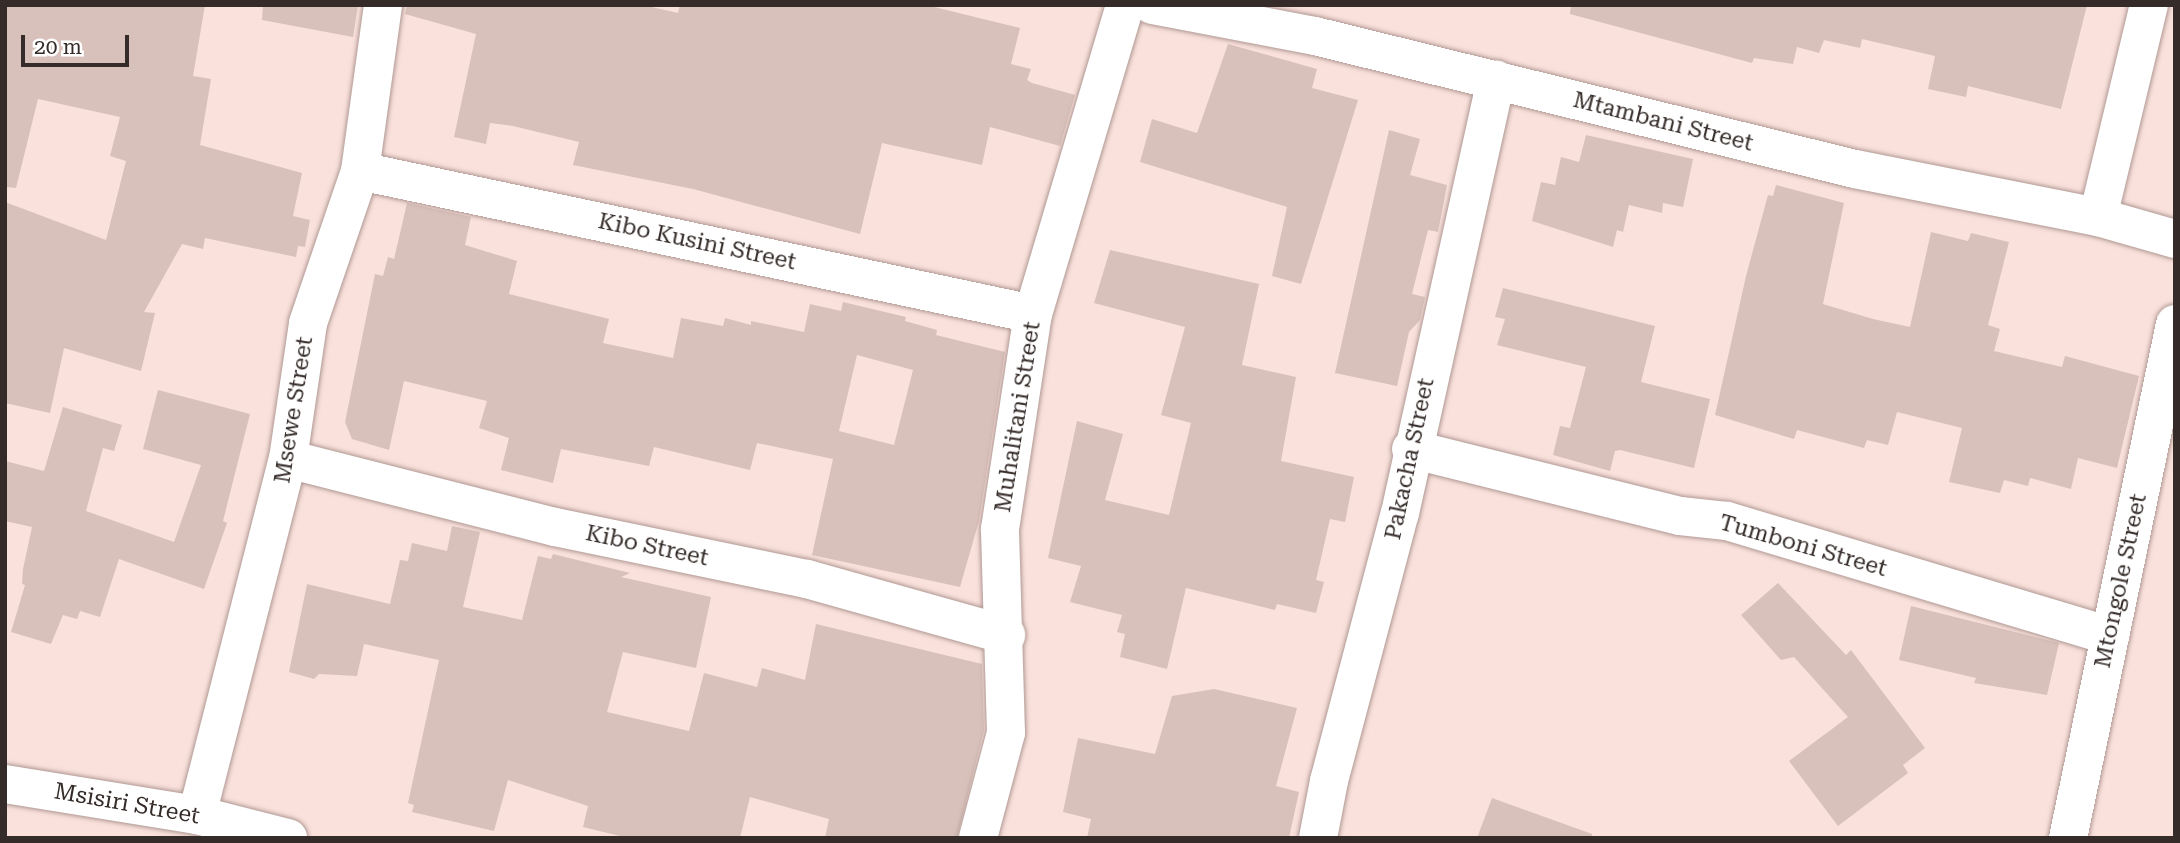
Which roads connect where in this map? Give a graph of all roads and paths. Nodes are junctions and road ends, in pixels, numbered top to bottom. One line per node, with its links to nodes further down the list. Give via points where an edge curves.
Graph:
1 (383, 5): 7 (street, Msewe Street)
2 (1125, 5): 10 (street, Muhalitani Street)
3 (1152, 5): 5 (street, Mtambani Street)
4 (2149, 5): 8 (street)
5 (1317, 20): 6 (street, Mtambani Street)
6 (1496, 80): 8 (street, Mtambani Street, via 1855,169); 12 (street, Pakacha Street)
7 (360, 171): 10 (street, Kibo Kusini Street); 13 (street, Msewe Street, via 308,323)
8 (2098, 217): 9 (street, Mtambani Street)
9 (2175, 239)
10 (1033, 314): 14 (street, Muhalitani Street, via 1000,529)
11 (2175, 324): 15 (street, Mtongole Street)
12 (1411, 449): 15 (street, Tumboni Street, via 1679,516 1727,522); 20 (street, Pakacha Street, via 1400,513)
13 (288, 459): 14 (street, Kibo Street, via 555,527 807,579); 17 (street, Msewe Street)
14 (1006, 635): 19 (street, Muhalitani Street, via 1006,733)
15 (2110, 636): 21 (street, Mtongole Street)
16 (5, 784): 17 (street, Msisiri Street)
17 (197, 815): 18 (street, Msisiri Street)
18 (288, 838)
19 (978, 838)
20 (1318, 838)
21 (2068, 838)

